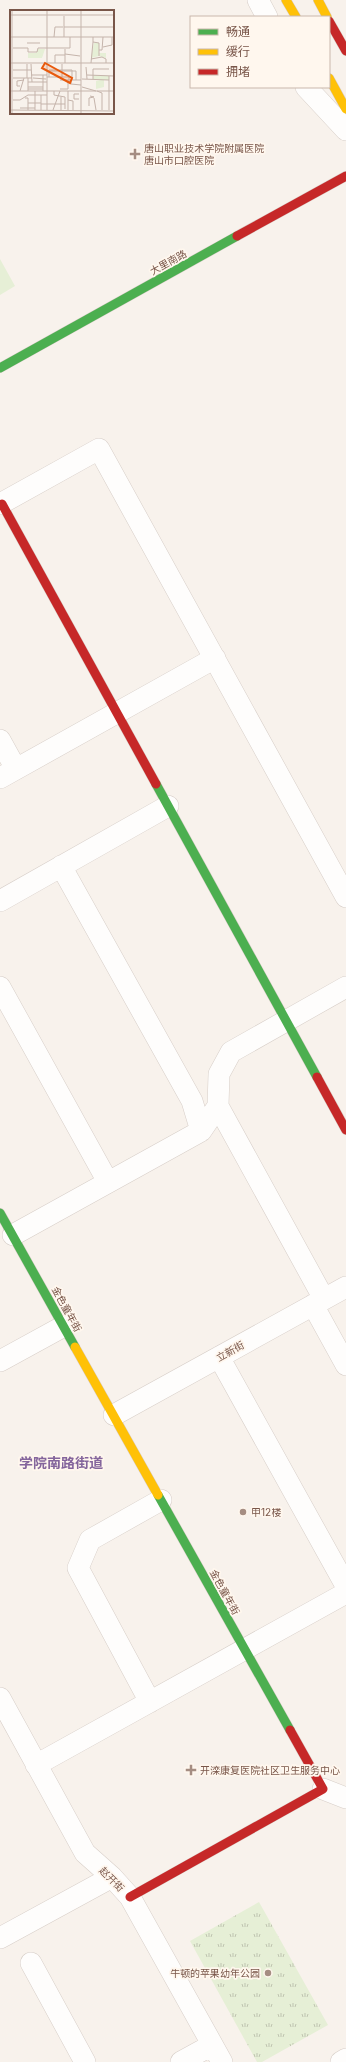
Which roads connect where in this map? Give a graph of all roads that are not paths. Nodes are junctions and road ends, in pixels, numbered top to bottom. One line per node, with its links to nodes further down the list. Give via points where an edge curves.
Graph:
1 (258, 0): 4 (street)
2 (286, 0): 5 (street)
3 (318, 0): 6 (street)
4 (266, 16)
5 (295, 16)
6 (326, 16)
7 (330, 23): 8 (street)
8 (346, 52)
9 (330, 80): 11 (street)
10 (307, 88): 12 (street)
11 (346, 109)
12 (346, 130)
13 (346, 176): 14 (street, 大里南路)
14 (0, 368)
15 (1, 504): 16 (street, via 99,449); 17 (street)
16 (215, 658): 17 (street); 22 (street)
17 (117, 713): 19 (street); 20 (street)
18 (0, 740): 19 (street)
19 (8, 774)
20 (168, 806): 21 (street); 26 (street)
21 (61, 866): 23 (street); 28 (street, via 192,1101)
22 (346, 897)
23 (0, 901)
24 (0, 987): 30 (street)
25 (346, 987): 26 (street)
26 (286, 1021): 27 (street, via 231,1052 219,1074); 29 (street)
27 (218, 1106): 28 (street); 34 (street)
28 (201, 1130): 30 (street)
29 (346, 1130)
30 (108, 1182): 32 (street)
31 (0, 1213): 32 (street, 金色童年街)
32 (13, 1235): 35 (street, 金色童年街)
33 (346, 1287): 34 (street, 立新街)
34 (319, 1302): 36 (street, 立新街); 38 (street)
35 (64, 1326): 37 (street); 39 (street, 金色童年街)
36 (219, 1357): 39 (street, 立新街); 41 (street)
37 (0, 1361)
38 (346, 1365)
39 (114, 1415): 40 (street, 金色童年街)
40 (161, 1500): 43 (street, 金色童年街); 45 (street, via 90,1540 78,1568)
41 (346, 1586)
42 (346, 1593): 43 (street)
43 (244, 1649): 45 (street); 47 (street, 金色童年街)
44 (0, 1698): 46 (street, 赵开街)
45 (150, 1702): 46 (street)
46 (36, 1765): 49 (street, 赵开街, via 85,1853)
47 (323, 1789): 48 (street); 50 (street)
48 (346, 1798)
49 (112, 1877): 50 (street, 赵开街); 51 (street)
50 (130, 1897): 53 (street, 赵开街)
51 (0, 1938)
52 (31, 1963): 54 (street)
53 (217, 2053): 55 (street)
54 (86, 2062)
55 (181, 2062)

